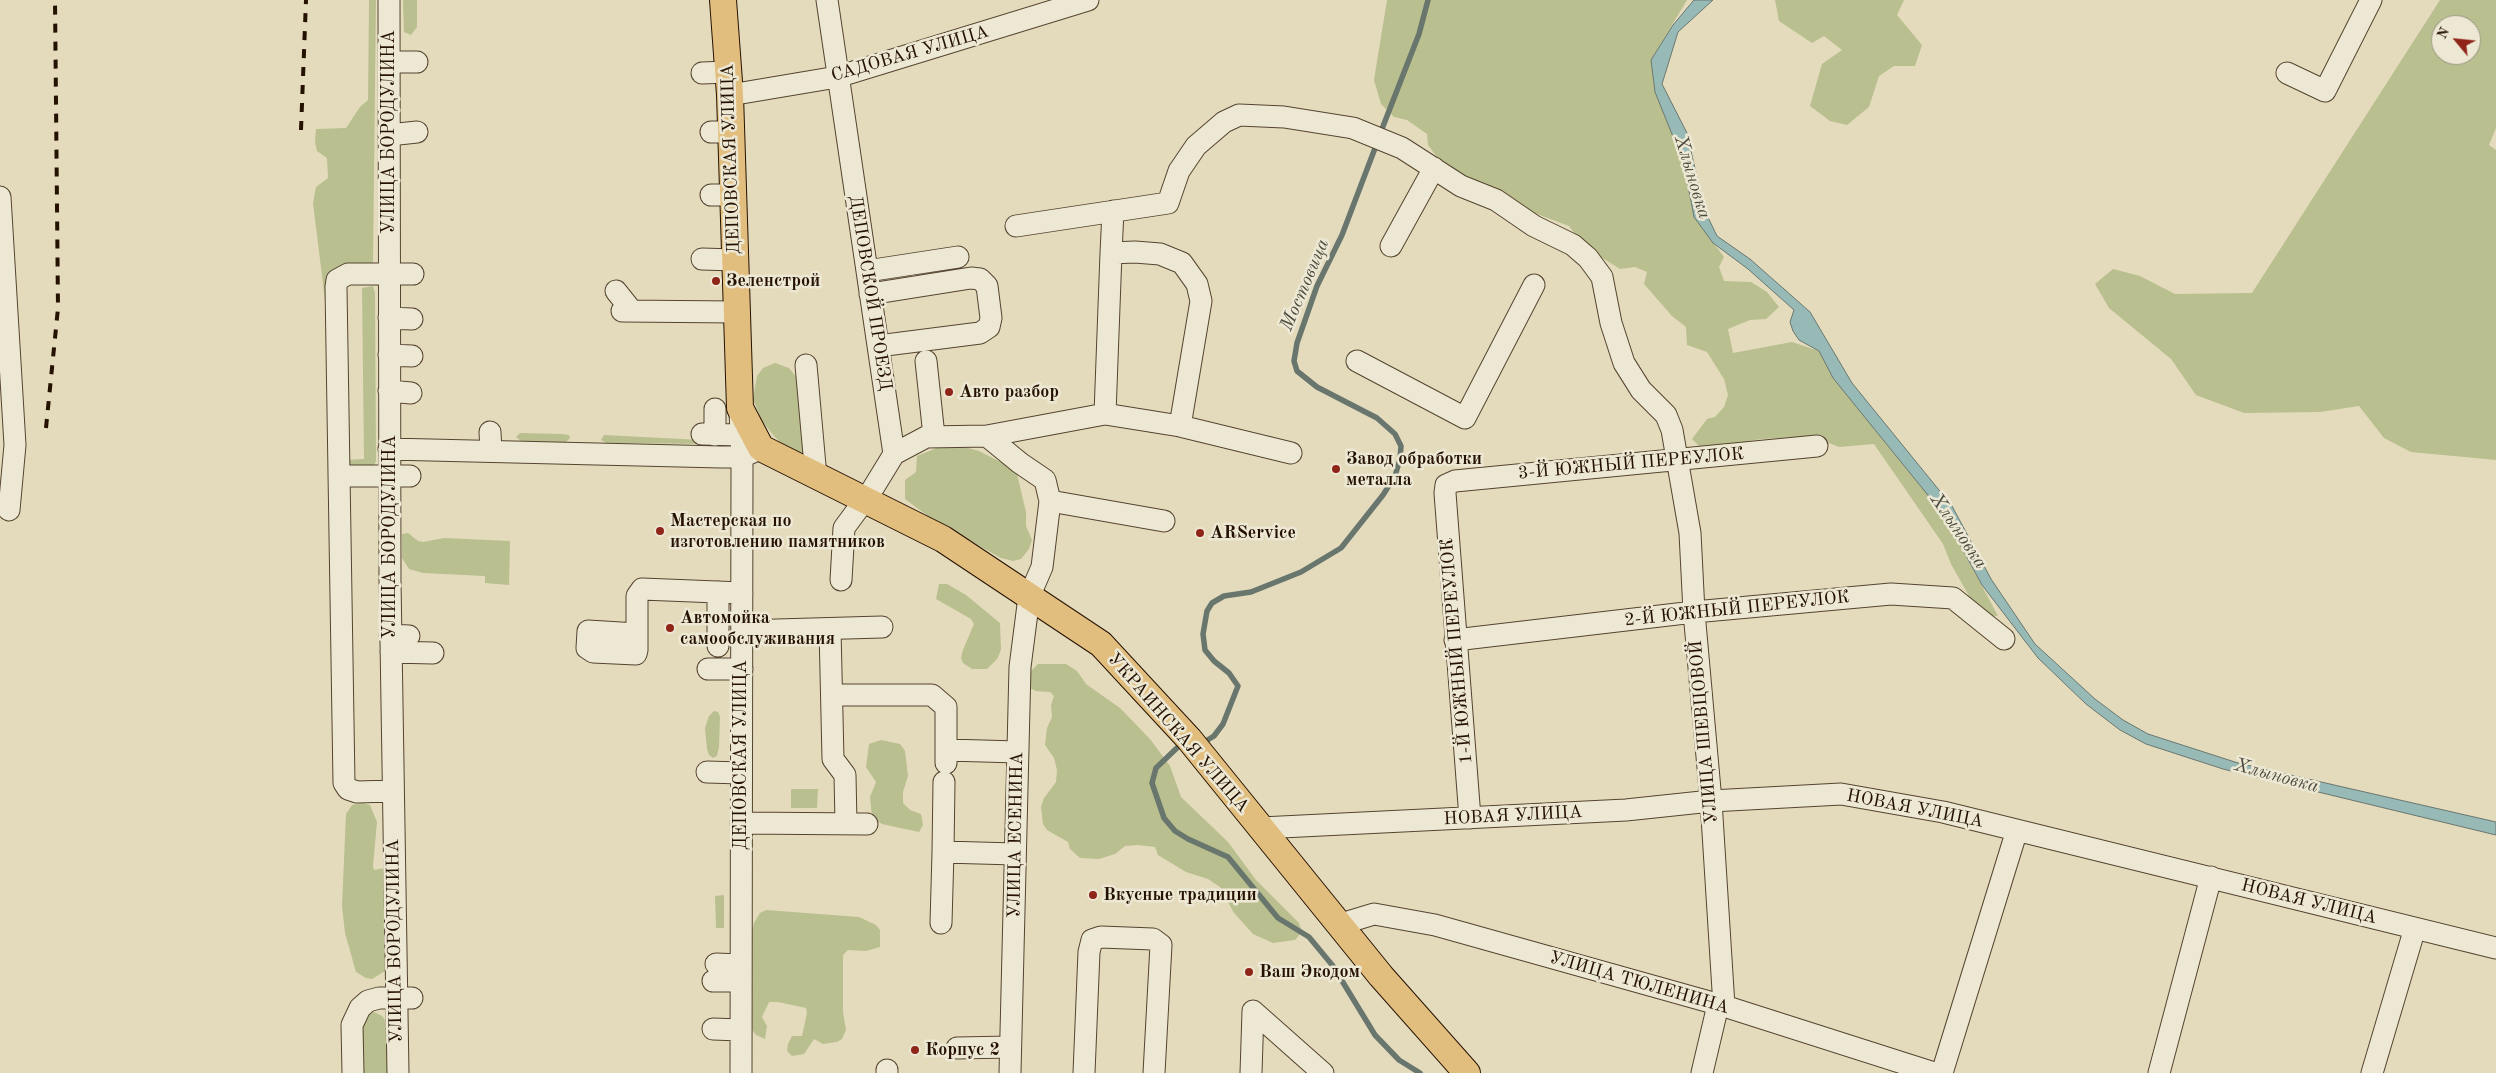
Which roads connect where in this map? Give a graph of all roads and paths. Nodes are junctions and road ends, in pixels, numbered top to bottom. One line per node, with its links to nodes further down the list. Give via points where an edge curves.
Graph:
1 (389, 0): 6 (street, УЛИЦА БОРОДУЛИНА)
2 (723, 0): 10 (main road, ДЕПОВСКАЯ УЛИЦА)
3 (827, 0): 9 (street, ДЕПОВСКОЙ ПРОЕЗД)
4 (1088, 0): 9 (street, САДОВАЯ УЛИЦА)
5 (2371, 0): 8 (street, via 2325,91)
6 (389, 62): 7 (street); 12 (street, УЛИЦА БОРОДУЛИНА)
7 (417, 62)
8 (2287, 73)
9 (837, 77): 10 (street, САДОВАЯ УЛИЦА); 24 (street, ДЕПОВСКОЙ ПРОЕЗД)
10 (719, 96): 20 (main road, ДЕПОВСКАЯ УЛИЦА, via 722,195)
11 (417, 132): 12 (street)
12 (389, 134): 22 (street, УЛИЦА БОРОДУЛИНА)
13 (1434, 168): 15 (street, УЛИЦА ШЕВЦОВОЙ, via 1402,148 1361,130 1284,117 1239,115 1224,122 1196,146 1179,171 1168,203); 17 (street); 50 (street, УЛИЦА ШЕВЦОВОЙ, via 1461,186 1496,200 1534,226 1574,245 1588,258 1602,277 1611,323 1624,363 1641,390 1666,415 1672,430)
14 (0, 197): 57 (street, via 15,444)
15 (1113, 211): 16 (street); 18 (street)
16 (1016, 226)
17 (1391, 246)
18 (1111, 253): 41 (street); 42 (street, via 1160,254 1182,263 1197,284 1201,301)
19 (702, 254): 20 (street)
20 (735, 254): 30 (main road, ДЕПОВСКАЯ УЛИЦА)
21 (958, 257): 24 (street)
22 (390, 265): 23 (street); 28 (street, УЛИЦА БОРОДУЛИНА); 51 (street, via 348,274 337,280)
23 (413, 268)
24 (867, 271): 26 (street, ДЕПОВСКОЙ ПРОЕЗД)
25 (1534, 285): 36 (street, via 1465,418)
26 (870, 294): 32 (street, ДЕПОВСКОЙ ПРОЕЗД); 32 (street, via 971,278 980,279 987,286 991,318 989,327 980,333)
27 (623, 304): 30 (street)
28 (390, 318): 29 (street); 33 (street, УЛИЦА БОРОДУЛИНА)
29 (412, 319)
30 (737, 319): 31 (street); 40 (main road, ДЕПОВСКАЯ УЛИЦА)
31 (708, 326)
32 (878, 346): 49 (street, ДЕПОВСКОЙ ПРОЕЗД)
33 (389, 355): 34 (street); 38 (street, УЛИЦА БОРОДУЛИНА)
34 (412, 356)
35 (926, 361): 43 (street)
36 (1357, 361)
37 (806, 365): 53 (street)
38 (389, 391): 39 (street); 47 (street, УЛИЦА БОРОДУЛИНА)
39 (411, 393)
40 (727, 408): 46 (main road, ДЕПОВСКАЯ УЛИЦА); 46 (street, via 709,435)
41 (1105, 414): 42 (street); 44 (street)
42 (1180, 426): 48 (street)
43 (934, 436): 44 (street); 49 (street)
44 (987, 436): 56 (street, via 1045,480)
45 (1817, 446): 50 (street, 3-Й ЮЖНЫЙ ПЕРЕУЛОК)
46 (748, 447): 47 (street, via 704,465 562,458 500,442); 53 (main road, УКРАИНСКАЯ УЛИЦА); 61 (street, ДЕПОВСКАЯ УЛИЦА)
47 (389, 449): 52 (street, УЛИЦА БОРОДУЛИНА)
48 (1291, 453)
49 (894, 454): 55 (street)
50 (1676, 460): 54 (street, 3-Й ЮЖНЫЙ ПЕРЕУЛОК, via 1455,481); 63 (street, УЛИЦА ШЕВЦОВОЙ, via 1690,533)
51 (339, 476): 52 (street); 80 (street, via 344,783 348,789 357,792)
52 (399, 476): 70 (street, УЛИЦА БОРОДУЛИНА)
53 (816, 476): 55 (main road, УКРАИНСКАЯ УЛИЦА)
54 (1446, 485): 69 (street, 1-Й ЮЖНЫЙ ПЕРЕУЛОК, via 1444,493)
55 (865, 500): 59 (street, via 844,528); 62 (main road, УКРАИНСКАЯ УЛИЦА, via 943,539)
56 (1050, 501): 58 (street); 62 (street, УЛИЦА ЕСЕНИНА, via 1042,567)
57 (9, 510)
58 (1164, 521)
59 (841, 580)
60 (718, 592): 61 (street); 67 (street, via 642,589 637,596); 71 (street)
61 (742, 593): 66 (street, ДЕПОВСКАЯ УЛИЦА)
62 (1029, 597): 76 (street, УЛИЦА ЕСЕНИНА, via 1020,667); 86 (main road, УКРАИНСКАЯ УЛИЦА, via 1101,644 1195,747)
63 (1694, 612): 68 (street, 2-Й ЮЖНЫЙ ПЕРЕУЛОК, via 1891,594 1953,598); 69 (street, 2-Й ЮЖНЫЙ ПЕРЕУЛОК); 81 (street, УЛИЦА ШЕВЦОВОЙ)
64 (882, 628): 65 (street)
65 (830, 629): 66 (street); 75 (street)
66 (742, 631): 74 (street, ДЕПОВСКАЯ УЛИЦА)
67 (637, 634)
68 (2004, 639)
69 (1456, 640): 82 (street, 1-Й ЮЖНЫЙ ПЕРЕУЛОК)
70 (397, 641): 72 (street); 80 (street, УЛИЦА БОРОДУЛИНА)
71 (718, 646)
72 (433, 653)
73 (708, 676): 74 (street)
74 (742, 677): 79 (street, ДЕПОВСКАЯ УЛИЦА)
75 (832, 695): 77 (street, via 932,695 946,707); 84 (street, via 833,759 845,775)
76 (1018, 752): 77 (street); 89 (street, УЛИЦА ЕСЕНИНА)
77 (946, 765): 88 (street)
78 (707, 772): 79 (street)
79 (741, 773): 83 (street, ДЕПОВСКАЯ УЛИЦА)
80 (392, 791): 97 (street, УЛИЦА БОРОДУЛИНА, via 402,838)
81 (1711, 801): 82 (street, НОВАЯ УЛИЦА, via 1626,810); 87 (street, НОВАЯ УЛИЦА, via 1842,794 1943,812); 98 (street, УЛИЦА ШЕВЦОВОЙ)
82 (1470, 818): 86 (street, НОВАЯ УЛИЦА)
83 (741, 823): 84 (street); 96 (street, ДЕПОВСКАЯ УЛИЦА)
84 (846, 824): 85 (street)
85 (867, 824)
86 (1261, 828): 92 (main road, УКРАИНСКАЯ УЛИЦА)
87 (2017, 830): 90 (street, НОВАЯ УЛИЦА); 114 (street)
88 (943, 852): 89 (street); 91 (street)
89 (1015, 854): 101 (street, УЛИЦА ЕСЕНИНА)
90 (2211, 877): 93 (street, НОВАЯ УЛИЦА); 115 (street)
91 (941, 923)
92 (1341, 924): 98 (street, УЛИЦА ТЮЛЕНИНА, via 1374,914 1391,915); 111 (main road, УКРАИНСКАЯ УЛИЦА, via 1381,976)
93 (2414, 928): 94 (street, НОВАЯ УЛИЦА); 116 (street)
94 (2496, 948)
95 (714, 972): 96 (street)
96 (741, 973): 100 (street, ДЕПОВСКАЯ УЛИЦА)
97 (404, 998): 103 (street, УЛИЦА БОРОДУЛИНА); 104 (street, via 368,1001 354,1017)
98 (1721, 1005): 112 (street, УЛИЦА ШЕВЦОВОЙ); 113 (street, УЛИЦА ТЮЛЕНИНА)
99 (713, 1029): 100 (street)
100 (741, 1030): 105 (street, ДЕПОВСКАЯ УЛИЦА)
101 (1010, 1047): 102 (street); 106 (street, УЛИЦА ЕСЕНИНА)
102 (957, 1048)
103 (402, 1065)
104 (353, 1073)
105 (741, 1073)
106 (1010, 1073)
107 (1084, 1073): 108 (street, via 1089,952 1092,940 1102,937 1153,938 1161,945)
108 (1154, 1073)
109 (1251, 1073): 110 (street, via 1253,1011)
110 (1323, 1073)
111 (1468, 1073)
112 (1702, 1073)
113 (1934, 1073)
114 (1942, 1073)
115 (2159, 1073)
116 (2372, 1073)

